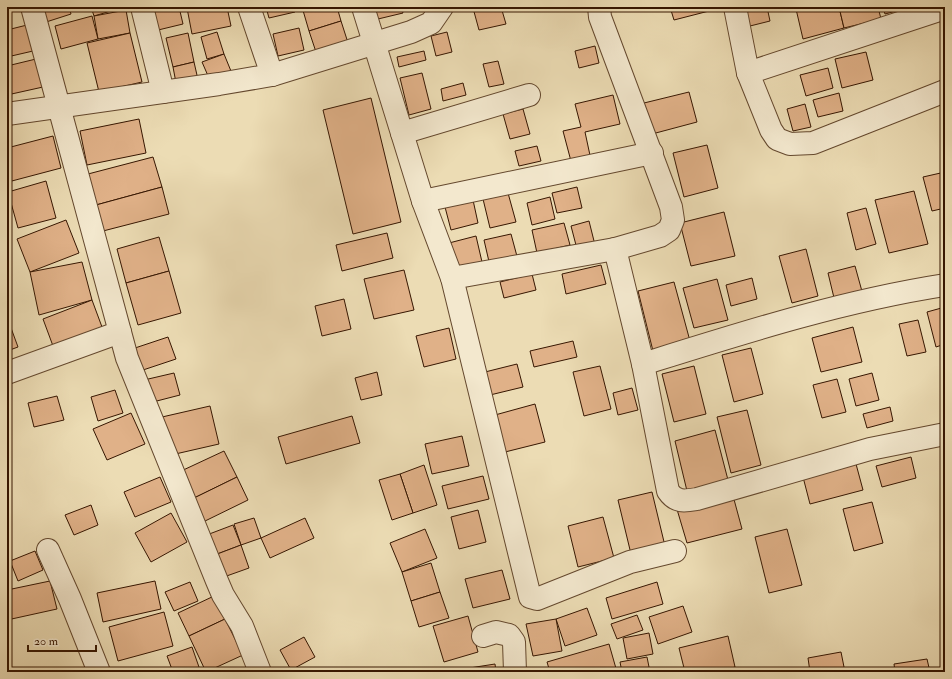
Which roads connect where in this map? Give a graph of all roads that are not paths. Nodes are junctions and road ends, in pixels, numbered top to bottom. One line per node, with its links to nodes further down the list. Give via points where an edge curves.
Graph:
1 (32, 7): 15 (street)
2 (142, 7): 13 (street)
3 (249, 7): 11 (street)
4 (363, 7): 9 (street)
5 (442, 7): 9 (street, via 431,23)
6 (599, 7): 18 (street, via 600,17)
7 (735, 7): 10 (street)
8 (945, 8): 10 (street)
9 (376, 43): 11 (street); 17 (street)
10 (748, 73): 12 (street, via 771,130 777,139 790,144 813,143)
11 (272, 75): 13 (street)
12 (945, 91)
13 (163, 92): 15 (street)
14 (529, 95): 17 (street)
15 (58, 107): 16 (street); 23 (street)
16 (7, 114)
17 (402, 133): 19 (street)
18 (652, 154): 19 (street); 20 (street, via 671,207 673,220 668,230 660,236)
19 (423, 201): 21 (street)
20 (614, 249): 21 (street); 24 (street)
21 (452, 278): 28 (street, via 530,597 537,599 630,562)
22 (945, 285): 24 (street, via 790,319)
23 (120, 332): 25 (street); 31 (street, via 146,410 223,595 245,632)
24 (643, 364): 26 (street, via 668,491 673,498 683,501 870,449)
25 (7, 373)
26 (945, 434)
27 (48, 550): 30 (street)
28 (675, 551)
29 (483, 636): 32 (street, via 496,632 508,635 514,642)
30 (99, 672)
31 (260, 672)
32 (515, 672)

